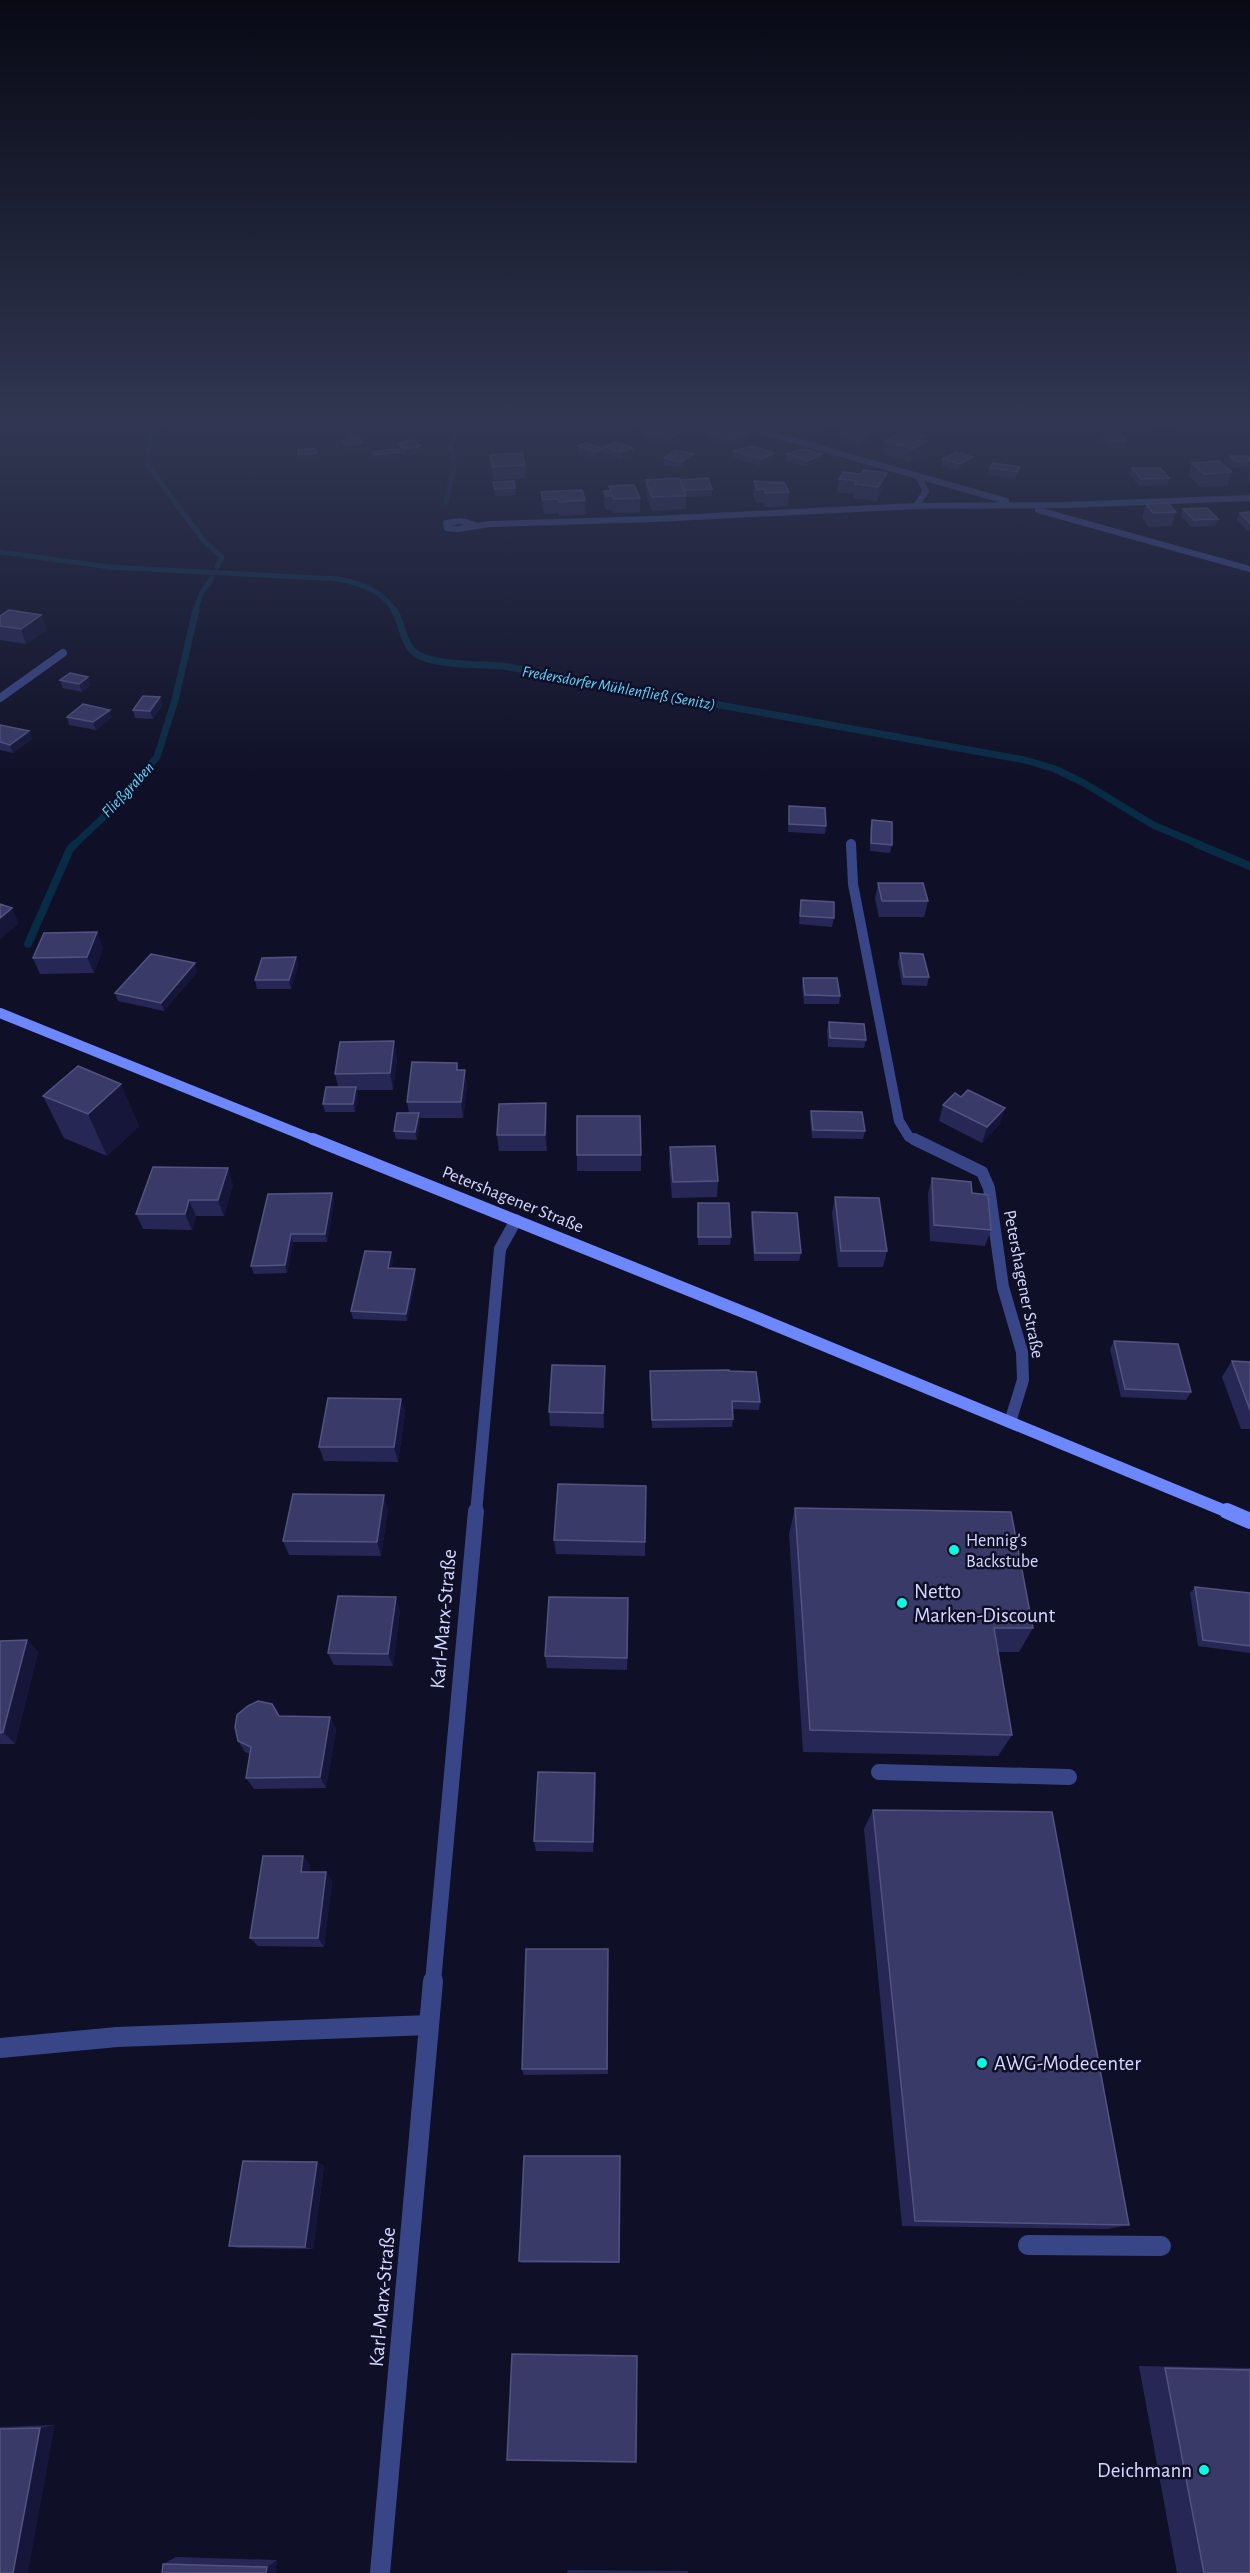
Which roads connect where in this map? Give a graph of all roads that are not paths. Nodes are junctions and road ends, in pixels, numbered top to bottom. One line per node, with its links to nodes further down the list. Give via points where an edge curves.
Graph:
1 (1163, 545): 2 (street)
2 (1250, 569)
3 (63, 653): 4 (street)
4 (0, 698)
5 (851, 844): 8 (street, Petershagener Straße, via 853,884 899,1121 909,1137 982,1172 988,1188 1003,1287 1022,1352 1023,1380)
6 (0, 1013): 7 (street, Petershagener Straße)
7 (516, 1220): 8 (street, Petershagener Straße); 12 (street, Karl-Marx-Straße, via 500,1249)
8 (1010, 1422): 9 (street, Petershagener Straße)
9 (1250, 1521)
10 (879, 1772): 11 (street)
11 (1069, 1777)
12 (429, 2025): 13 (street, via 117,2037); 16 (street, Karl-Marx-Straße)
13 (0, 2048)
14 (1028, 2245): 15 (street)
15 (1161, 2246)
16 (380, 2573)

